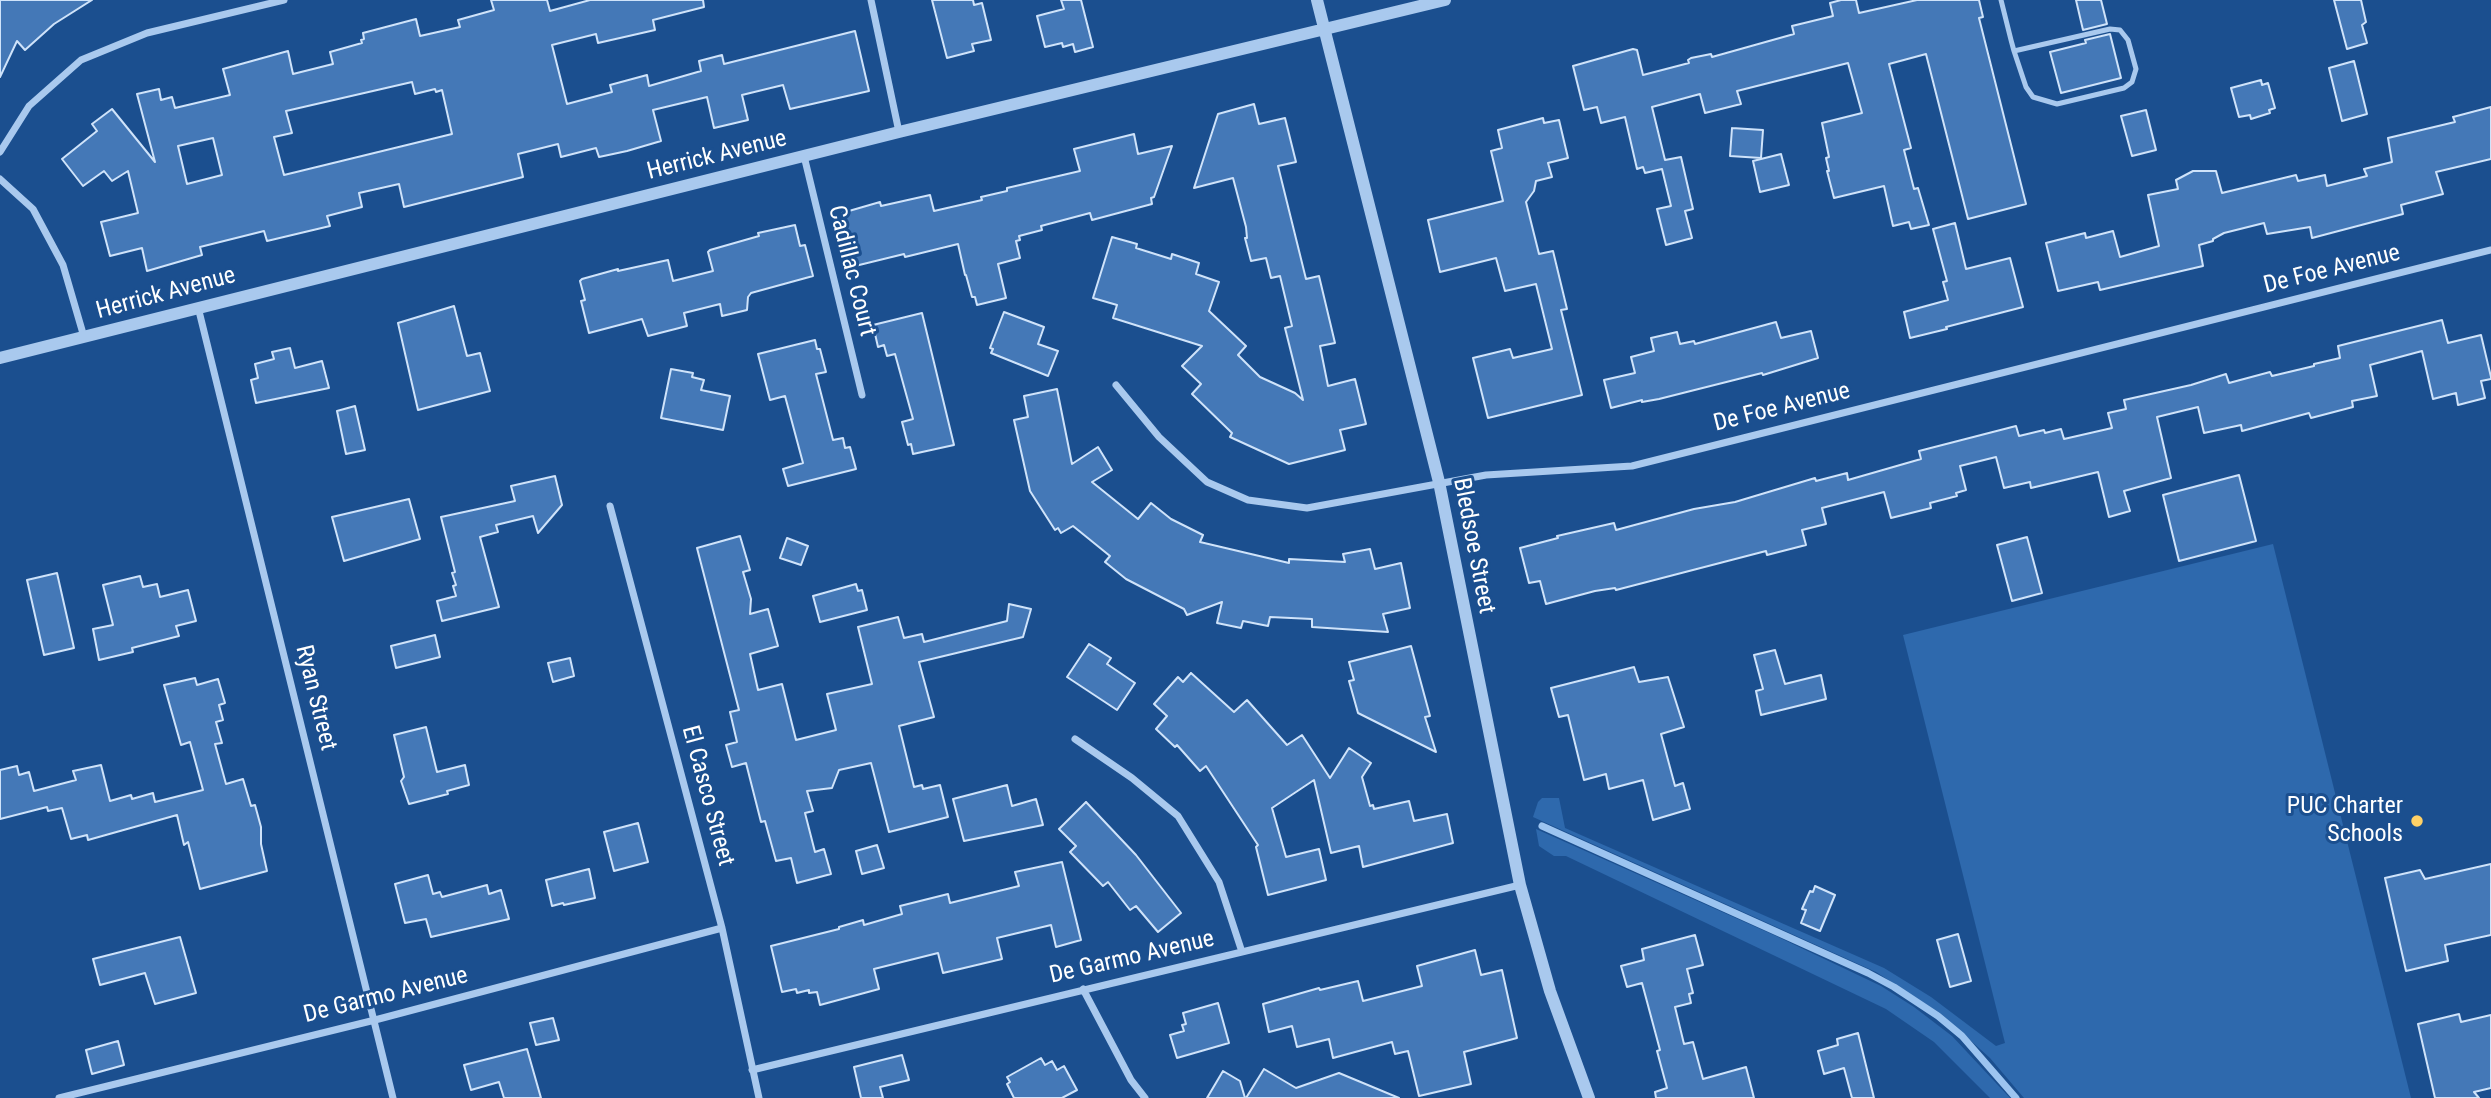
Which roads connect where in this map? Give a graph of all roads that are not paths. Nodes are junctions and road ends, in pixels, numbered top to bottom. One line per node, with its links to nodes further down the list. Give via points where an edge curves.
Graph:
1 (284, 0): 9 (street, via 148,33 81,60 29,106)
2 (872, 0): 8 (street)
3 (1317, 0): 6 (street, Bledsoe Street)
4 (1445, 0): 6 (street, Herrick Avenue)
5 (2001, 0): 7 (lane)
6 (1325, 30): 8 (street, Herrick Avenue); 18 (street, Bledsoe Street)
7 (2014, 51): 7 (lane, via 2034,97 2057,104 2124,88 2132,82 2136,69 2128,40 2120,30)
8 (899, 132): 10 (street, Herrick Avenue)
9 (0, 152)
10 (804, 156): 13 (street, Herrick Avenue); 17 (street, Cadillac Court)
11 (0, 179): 14 (street, via 33,209 63,265)
12 (2491, 250): 18 (street, De Foe Avenue, via 1632,466)
13 (198, 307): 14 (street, Herrick Avenue); 25 (street, Ryan Street)
14 (84, 337): 15 (street, Herrick Avenue)
15 (0, 358)
16 (1116, 385): 18 (street, De Foe Avenue, via 1158,437 1208,482 1248,500 1307,508)
17 (862, 396)
18 (1439, 482): 21 (street, Bledsoe Street)
19 (610, 506): 22 (street, El Casco Street)
20 (1075, 739): 23 (street, via 1178,816 1219,882)
21 (1520, 885): 23 (street, De Garmo Avenue); 31 (street, Bledsoe Street, via 1550,991)
22 (722, 928): 25 (street, De Garmo Avenue); 26 (street, El Casco Street)
23 (1242, 952): 24 (street, De Garmo Avenue)
24 (1083, 989): 26 (street, De Garmo Avenue); 30 (street)
25 (375, 1020): 27 (street, De Garmo Avenue); 28 (street, Ryan Street)
26 (752, 1070): 29 (street, El Casco Street)
27 (59, 1098)
28 (393, 1098)
29 (759, 1098)
30 (1145, 1098)
31 (1589, 1098)

